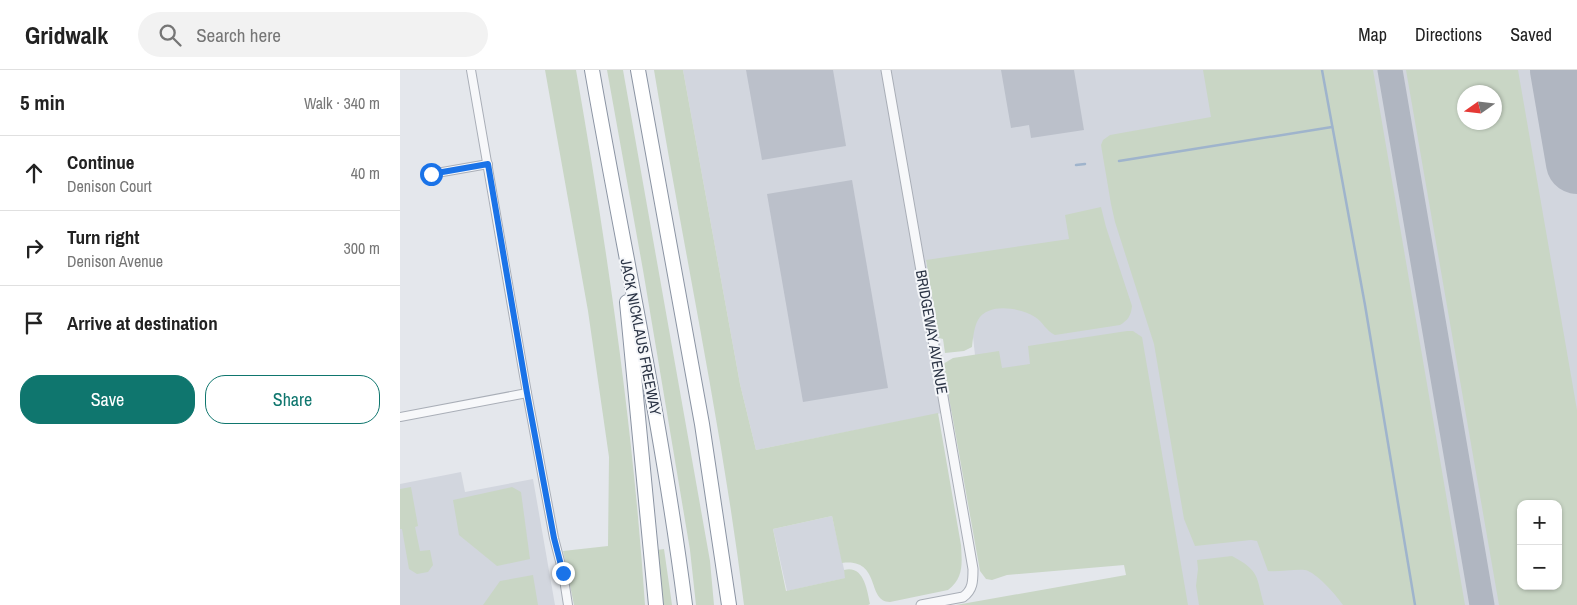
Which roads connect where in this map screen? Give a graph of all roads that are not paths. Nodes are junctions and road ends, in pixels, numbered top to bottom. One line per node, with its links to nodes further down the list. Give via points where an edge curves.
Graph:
1 (471, 70): 5 (street)
2 (592, 70): 7 (highway, JACK NICKLAUS FREEWAY)
3 (638, 70): 13 (highway, via 702,424)
4 (886, 70): 14 (street, BRIDGEWAY AVENUE, via 973,579 963,597)
5 (488, 164): 6 (street); 8 (street)
6 (431, 174)
7 (622, 239): 11 (highway); 12 (highway, JACK NICKLAUS FREEWAY, via 648,365)
8 (527, 393): 9 (street); 10 (street)
9 (400, 417)
10 (568, 605)
11 (656, 605)
12 (685, 605)
13 (729, 605)
14 (921, 605)

